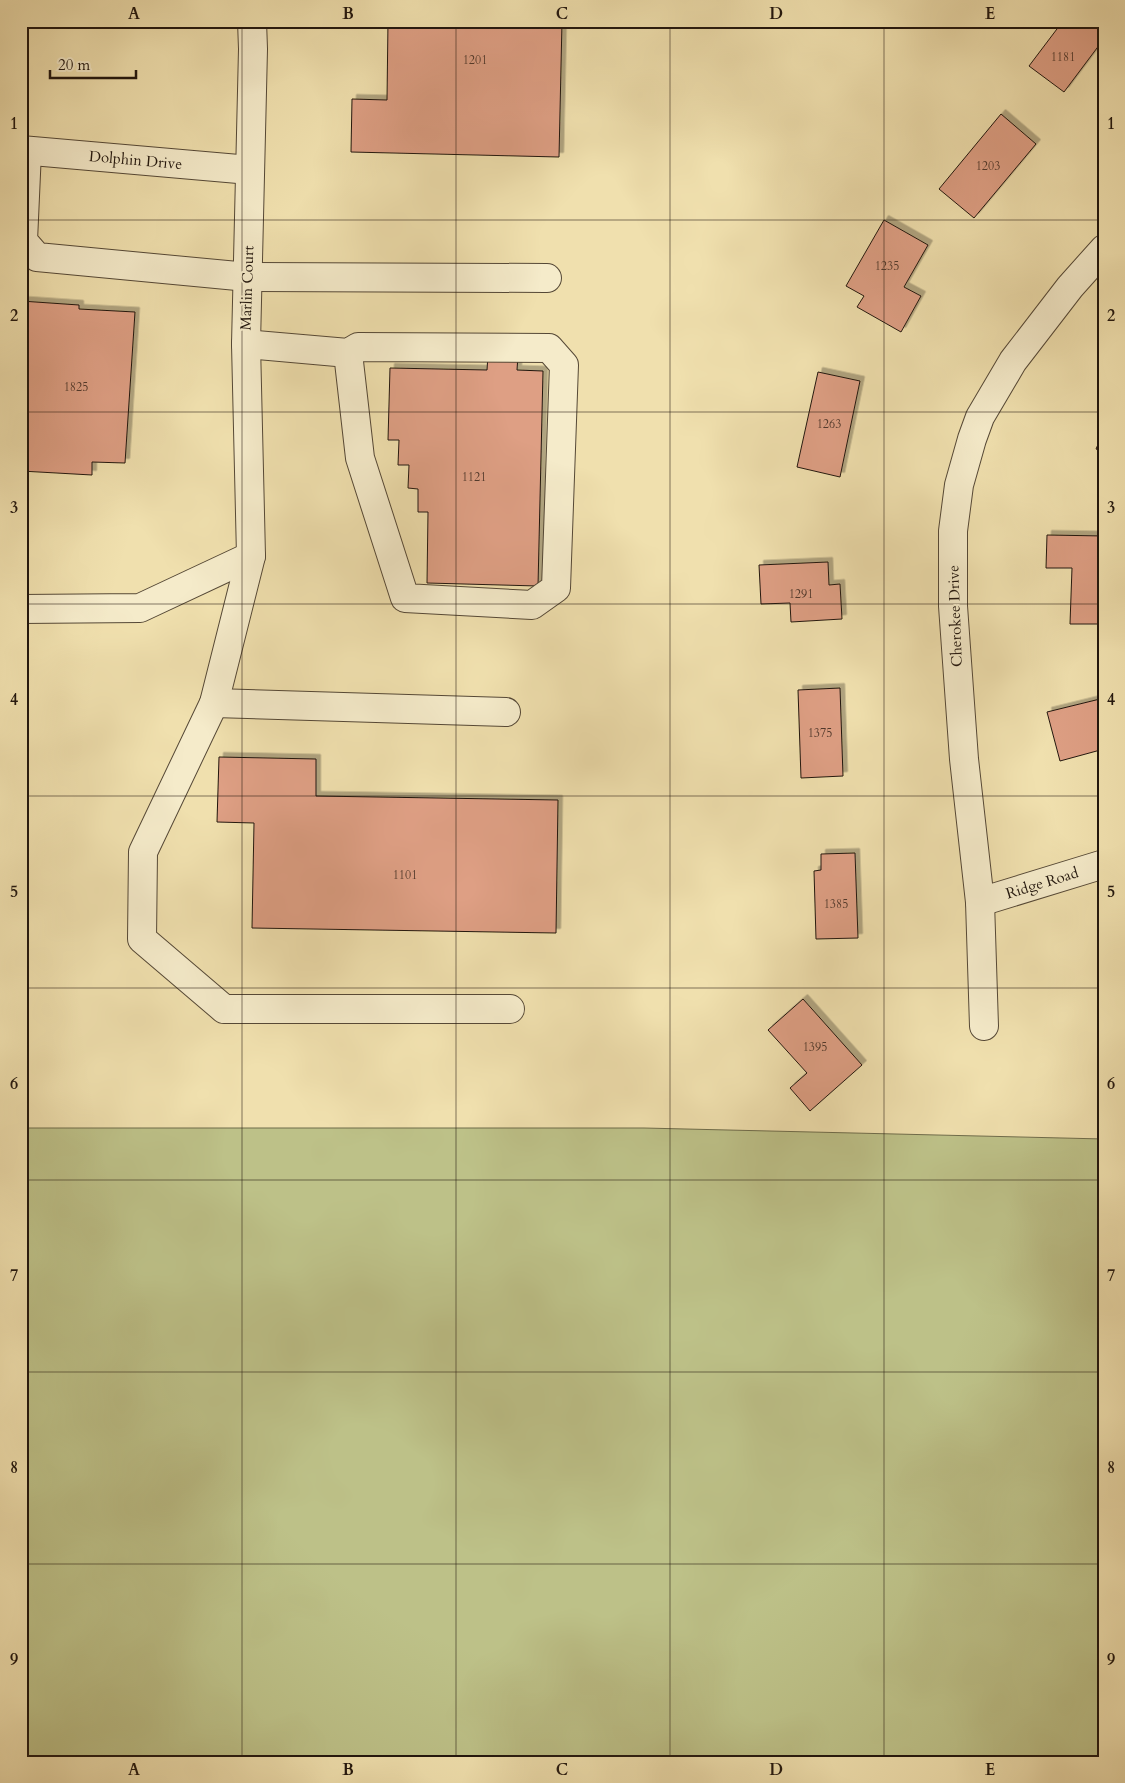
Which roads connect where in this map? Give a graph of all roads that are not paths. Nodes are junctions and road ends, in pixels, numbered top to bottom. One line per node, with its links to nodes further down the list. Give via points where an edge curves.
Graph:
1 (252, 21): 3 (street, Marlin Court)
2 (24, 151): 3 (street, Dolphin Drive); 5 (street, via 23,241 37,257)
3 (250, 170): 5 (street, Marlin Court)
4 (1104, 249): 14 (street, Cherokee Drive, via 1013,361 980,417 959,485 953,531 953,606 964,759)
5 (248, 277): 6 (street); 7 (street, Marlin Court)
6 (547, 278)
7 (246, 344): 8 (street); 9 (street, Marlin Court)
8 (348, 353): 8 (street, via 360,458 406,598 532,605 556,588 564,365 549,348 358,347)
9 (252, 556): 10 (street, via 140,608); 11 (street, Marlin Court)
10 (21, 609)
11 (214, 703): 12 (street); 15 (street, Marlin Court, via 144,852 142,939 224,1009)
12 (506, 712)
13 (1104, 864): 14 (street, Ridge Road)
14 (980, 902): 16 (street, Cherokee Drive)
15 (510, 1009)
16 (984, 1026)

